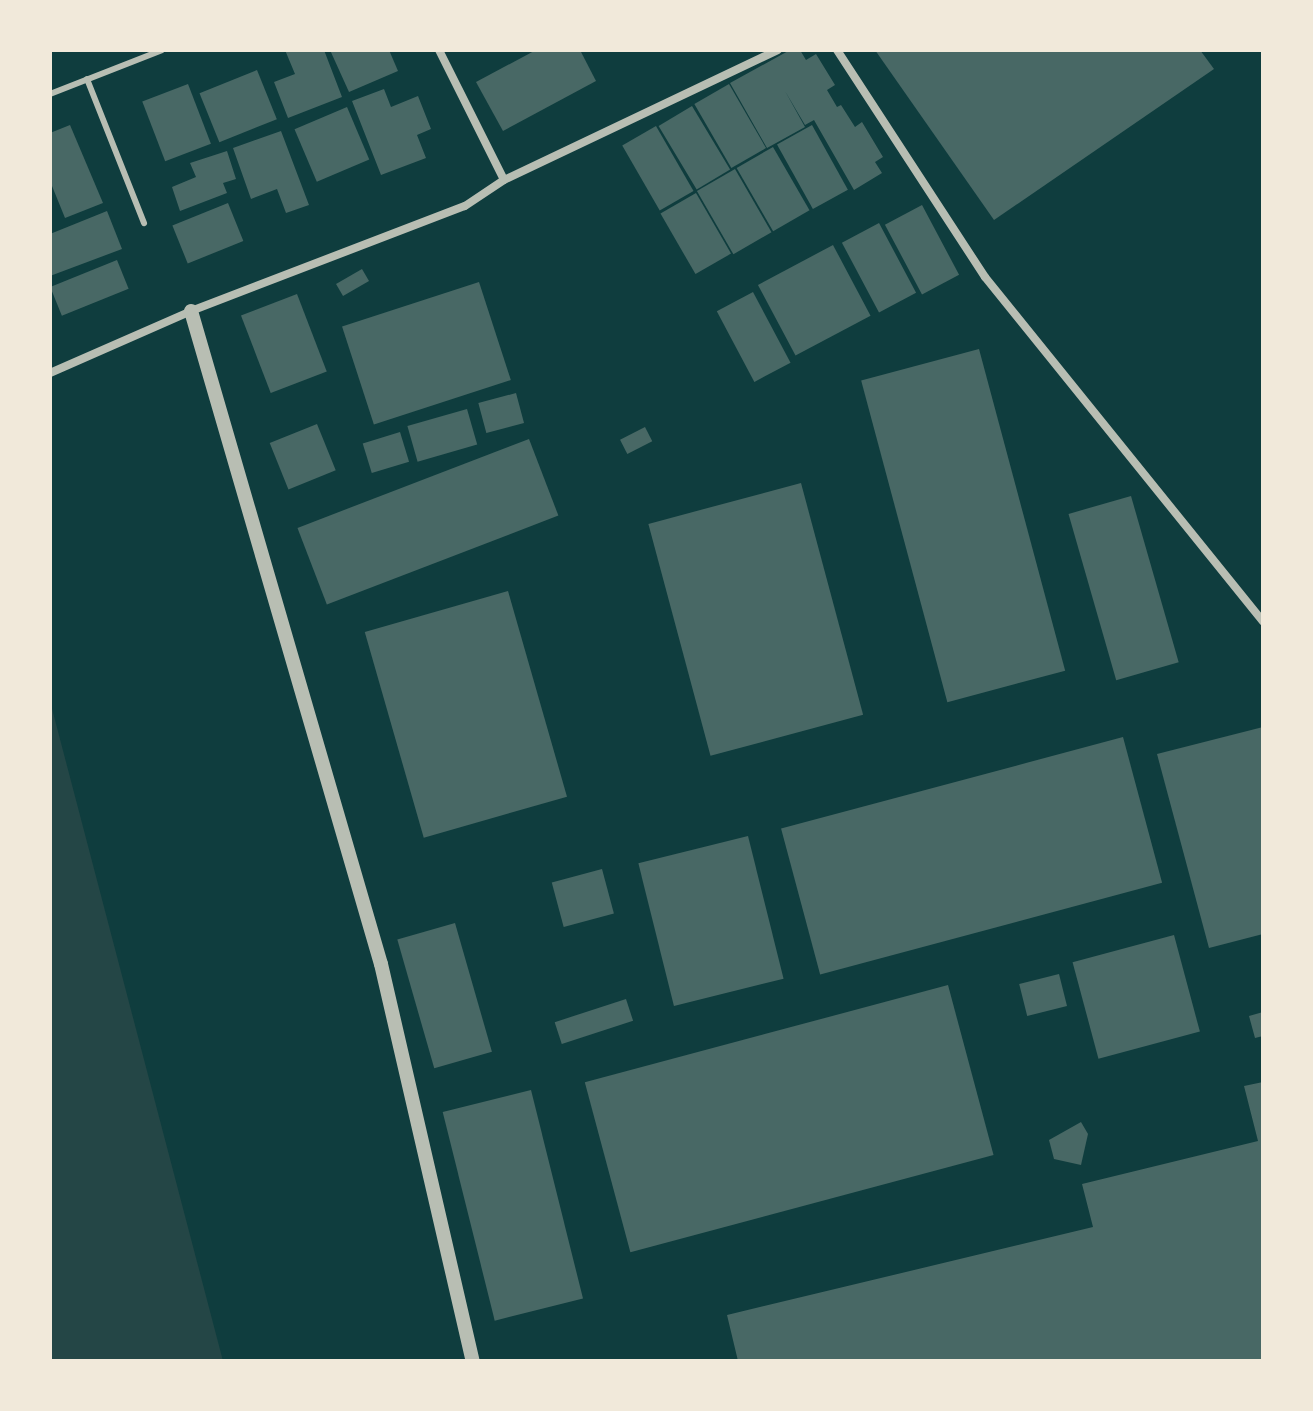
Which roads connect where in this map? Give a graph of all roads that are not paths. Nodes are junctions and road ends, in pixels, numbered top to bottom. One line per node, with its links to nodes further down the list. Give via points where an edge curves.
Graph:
1 (162, 50): 5 (lane)
2 (439, 50): 7 (street)
3 (778, 50): 7 (street)
4 (837, 50): 11 (street, via 985,277)
5 (87, 79): 6 (lane); 8 (lane)
6 (50, 94)
7 (504, 180): 9 (street, via 465,206)
8 (144, 223)
9 (191, 311): 10 (street); 12 (street, via 381,964)
10 (50, 373)
11 (1263, 622)
12 (473, 1361)

